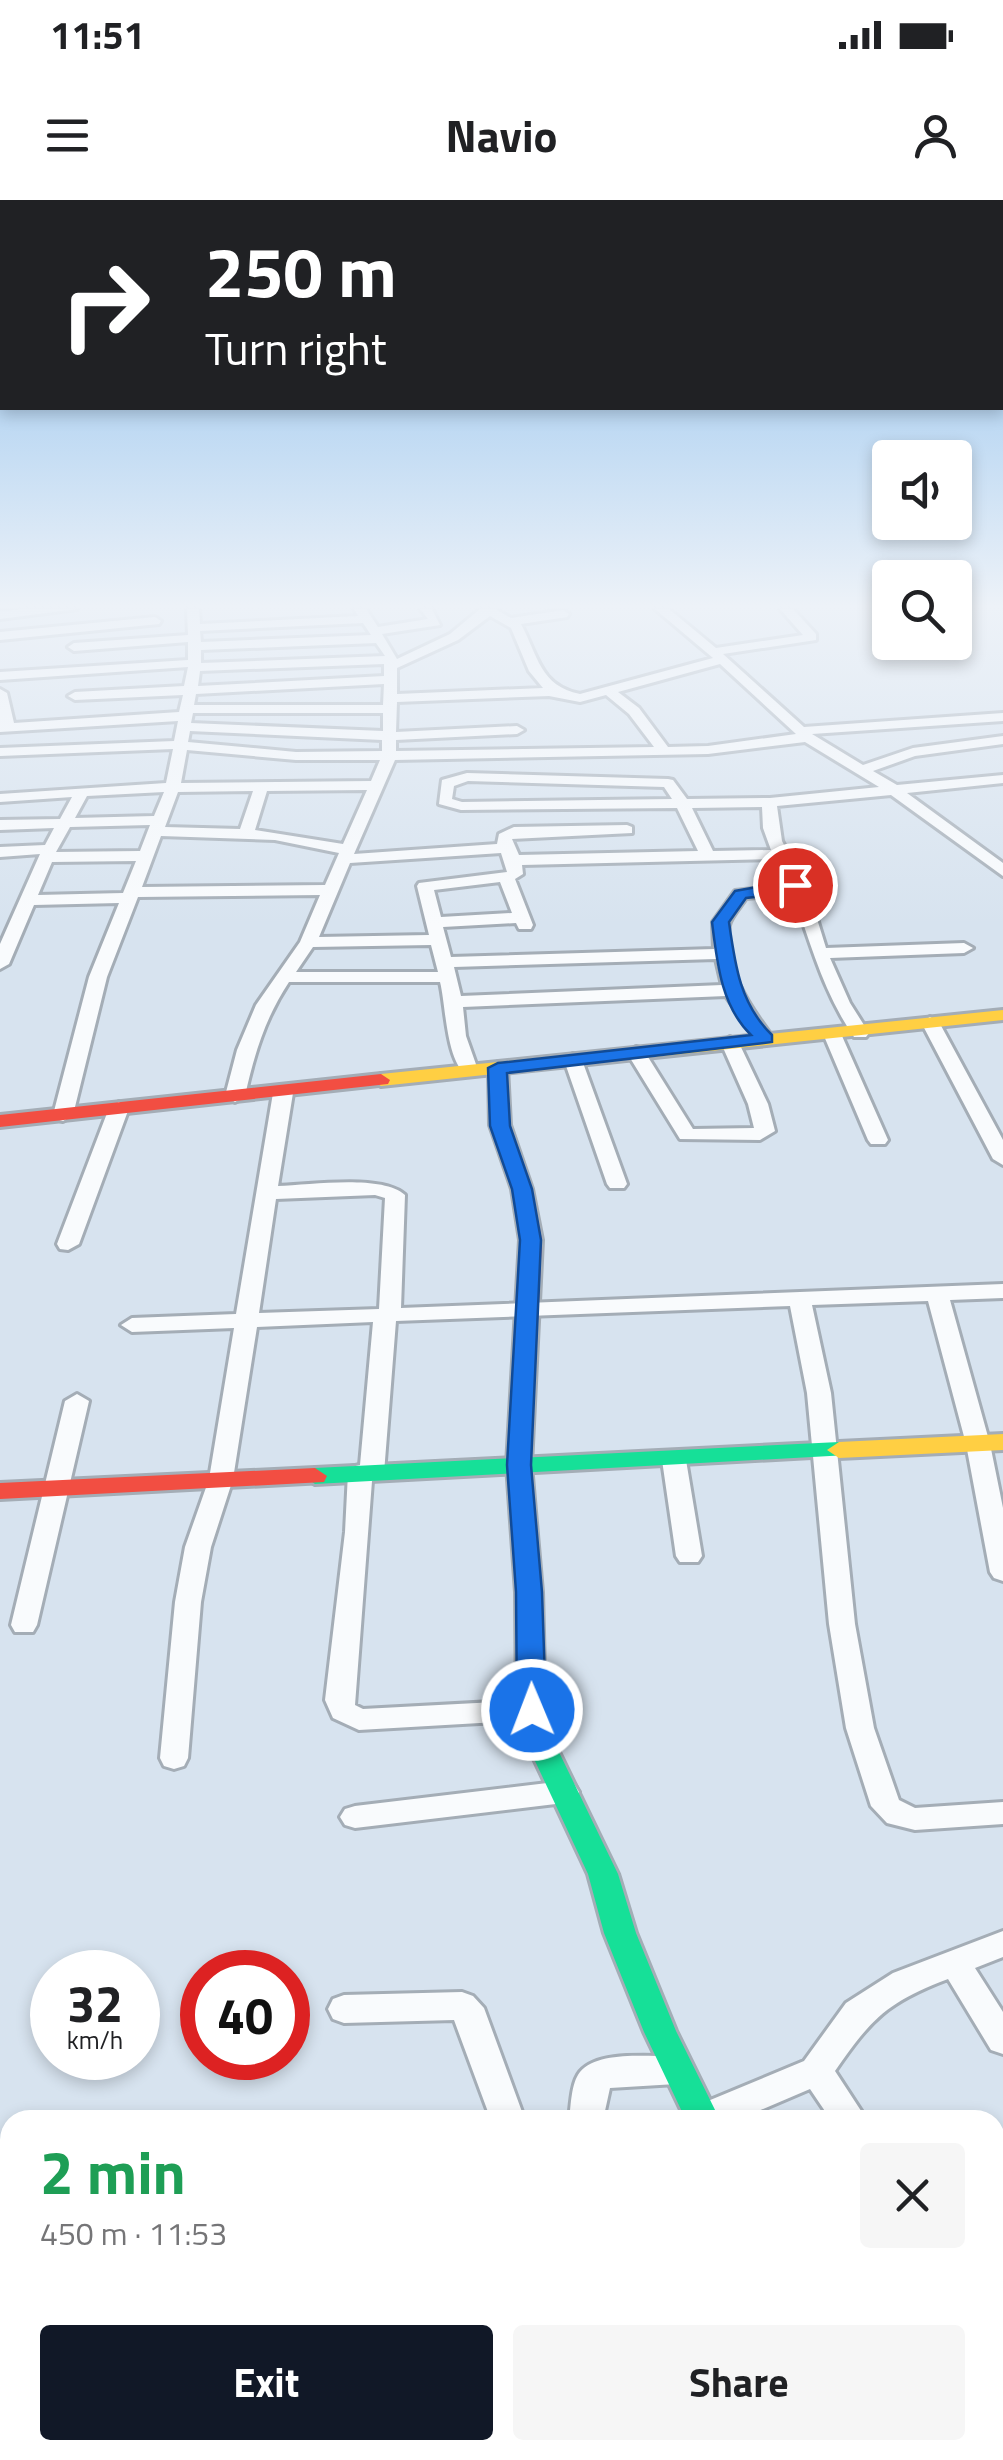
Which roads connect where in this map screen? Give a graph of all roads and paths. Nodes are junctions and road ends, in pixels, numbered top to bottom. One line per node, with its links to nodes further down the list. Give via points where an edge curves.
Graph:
1 (80, 714): 8 (street)
2 (198, 714): 6 (street)
3 (390, 714): 13 (street)
4 (635, 714): 16 (street)
5 (781, 714): 12 (street)
6 (183, 717): 8 (street); 13 (street); 15 (street)
7 (1003, 717): 9 (street)
8 (81, 720): 10 (street)
9 (896, 724): 12 (street); 18 (street)
10 (4, 728)
11 (517, 730): 13 (street)
12 (803, 734): 16 (street); 20 (street)
13 (390, 736): 19 (street)
14 (1003, 740): 18 (street)
15 (178, 747): 17 (street); 19 (street); 23 (street)
16 (664, 751): 19 (street)
17 (0, 752)
18 (913, 752): 20 (street)
19 (389, 756): 22 (street)
20 (861, 770): 24 (street)
21 (1003, 779): 24 (street)
22 (379, 785): 25 (street); 40 (street)
23 (173, 787): 25 (street); 26 (street); 33 (street)
24 (890, 787): 28 (street); 46 (street)
25 (261, 788): 36 (street)
26 (82, 792): 27 (street); 31 (street)
27 (0, 798)
28 (770, 802): 30 (street); 39 (street)
29 (621, 804): 30 (street); 30 (street, via 444,801 447,783 467,777 663,782); 34 (street)
30 (680, 804): 43 (street)
31 (69, 820): 32 (street); 33 (street); 38 (street)
32 (0, 824)
33 (158, 826): 36 (street); 41 (street)
34 (628, 830): 35 (street); 42 (street)
35 (565, 831): 44 (street); 45 (street, via 506,834)
36 (246, 833): 40 (street)
37 (0, 852): 38 (street)
38 (48, 853): 41 (street); 50 (street)
39 (782, 854): 43 (street); 47 (street)
40 (347, 855): 45 (street); 48 (street)
41 (145, 856): 49 (street)
42 (634, 856): 43 (street); 44 (street)
43 (708, 856)
44 (570, 858): 45 (street)
45 (508, 862): 52 (street, via 427,884); 52 (street, via 523,922)
46 (1003, 870)
47 (797, 889): 55 (street); 56 (street, via 741,894 721,922)
48 (330, 890): 49 (street); 53 (street)
49 (128, 895): 50 (street); 75 (street, via 80,1036)
50 (27, 900): 51 (street)
51 (9, 924): 57 (street)
52 (435, 931): 53 (street); 58 (street)
53 (308, 942): 59 (street)
54 (964, 948): 55 (street)
55 (822, 953): 64 (street, via 842,1007)
56 (724, 954): 58 (street); 60 (street)
57 (0, 964)
58 (445, 969): 59 (street); 61 (street)
59 (284, 976): 73 (street, via 252,1035)
60 (733, 990): 61 (street); 66 (street, via 742,1017)
61 (454, 1002): 71 (street)
62 (1003, 1014): 63 (street)
63 (930, 1022): 64 (street); 78 (street)
64 (860, 1033): 65 (street)
65 (833, 1036): 66 (street); 77 (street)
66 (765, 1038): 67 (street)
67 (730, 1043): 68 (street); 68 (street, via 758,1104 765,1131 760,1134 687,1135)
68 (636, 1053): 69 (street)
69 (573, 1060): 70 (street); 79 (street)
70 (498, 1068): 71 (street); 85 (street, via 500,1126 531,1240)
71 (469, 1070): 72 (street)
72 (283, 1093): 73 (street); 80 (street)
73 (235, 1096): 74 (street)
74 (119, 1108): 75 (street); 81 (street)
75 (63, 1114): 76 (street)
76 (0, 1121)
77 (878, 1140)
78 (1003, 1159)
79 (617, 1184)
80 (268, 1193): 86 (street, via 376,1188 394,1194); 87 (street)
81 (68, 1244)
82 (1003, 1290): 83 (street)
83 (937, 1293): 84 (street); 90 (street)
84 (800, 1299): 85 (street); 91 (street)
85 (529, 1310): 86 (street); 93 (street)
86 (388, 1316): 87 (street); 94 (street)
87 (248, 1322): 88 (street); 95 (street)
88 (132, 1325)
89 (77, 1401): 96 (street)
90 (990, 1443): 91 (street); 99 (street)
91 (826, 1450): 92 (street); 104 (street, via 842,1624 860,1728 886,1806 915,1819)
92 (674, 1460): 93 (street); 98 (street)
93 (519, 1465): 94 (street); 101 (street)
94 (366, 1473): 95 (street); 101 (street, via 338,1700 343,1711 358,1720)
95 (221, 1479): 96 (street); 102 (street, via 188,1602)
96 (55, 1490): 97 (street); 100 (street)
97 (0, 1491)
98 (689, 1556)
99 (1003, 1572)
100 (24, 1624)
101 (532, 1710): 103 (street)
102 (174, 1758)
103 (564, 1792): 105 (street); 110 (street, via 603,1874)
104 (1003, 1812)
105 (356, 1817)
106 (1003, 1944): 107 (street)
107 (955, 1962): 109 (street); 111 (street, via 904,1982 857,2013)
108 (344, 2009): 112 (street, via 462,2006 474,2018)
109 (1003, 2040)
110 (676, 2070): 113 (street, via 603,2074 592,2082); 114 (street)
111 (816, 2071): 115 (street); 116 (street)
112 (505, 2110)
113 (588, 2110)
114 (698, 2110)
115 (726, 2110)
116 (843, 2110)

